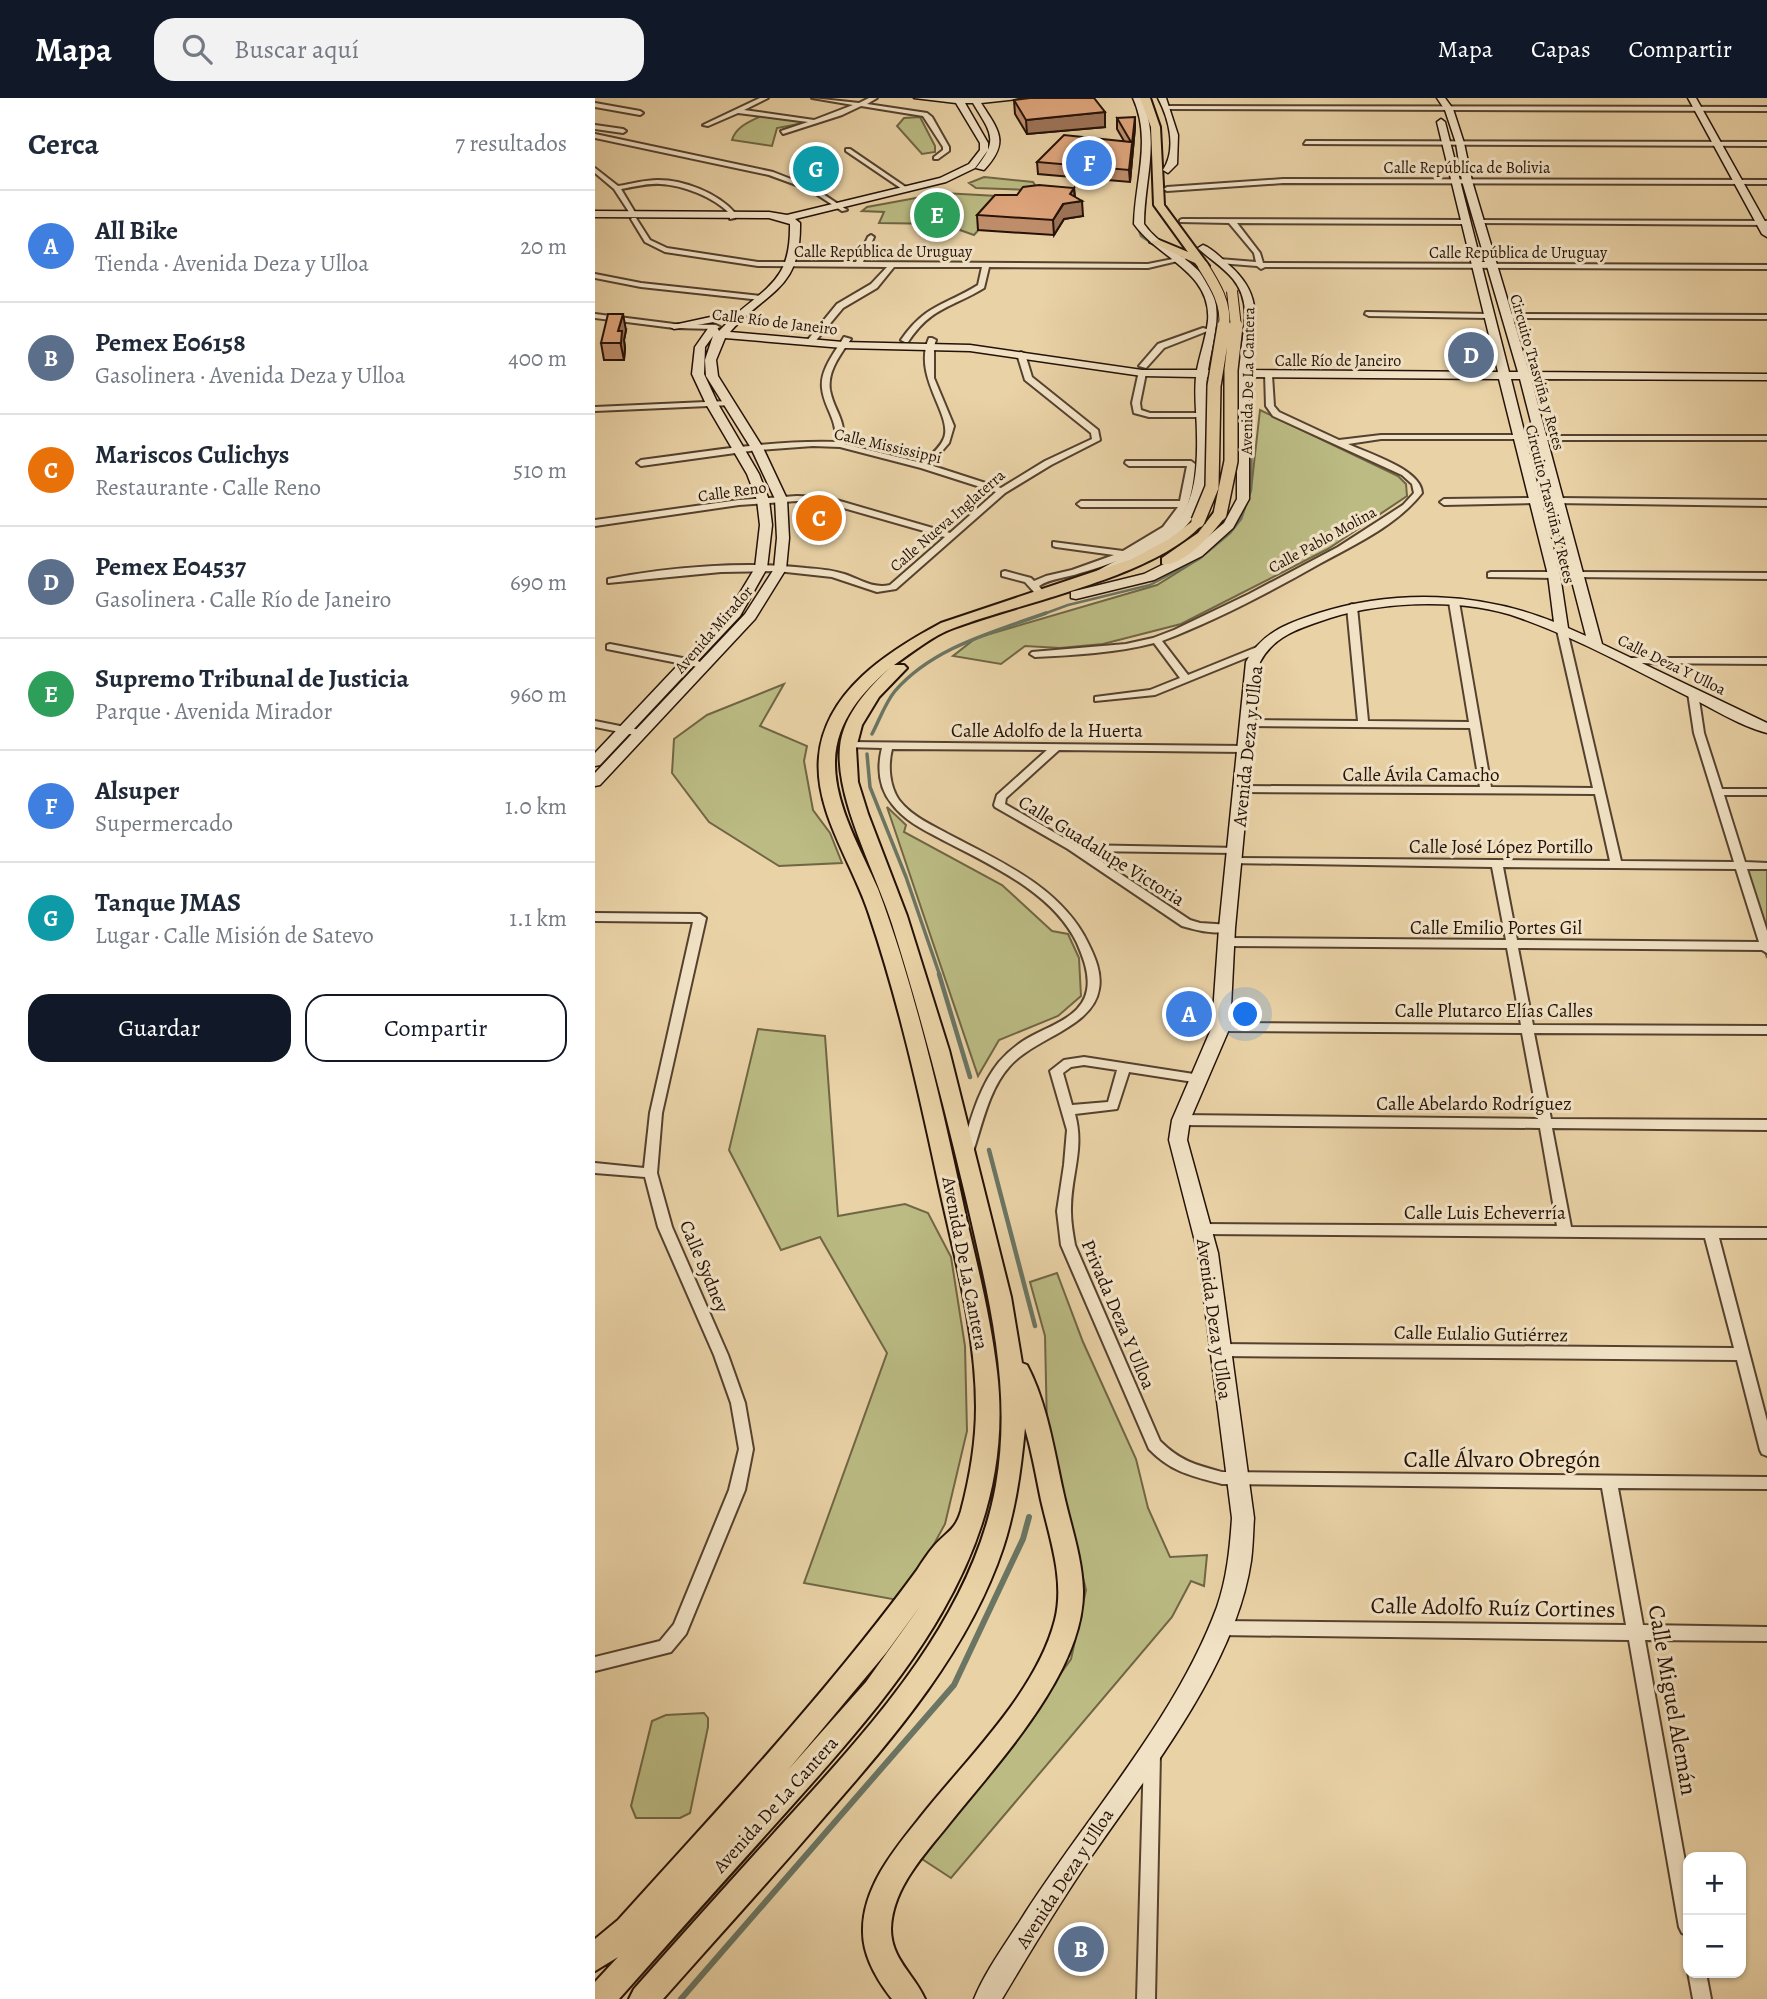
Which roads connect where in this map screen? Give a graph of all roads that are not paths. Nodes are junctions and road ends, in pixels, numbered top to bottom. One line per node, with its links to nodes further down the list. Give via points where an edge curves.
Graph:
1 (765, 98): 25 (street)
2 (815, 98): 16 (street)
3 (874, 98): 16 (street)
4 (918, 98): 14 (street)
5 (1023, 98): 15 (street)
6 (1136, 98): 49 (street, via 1144,110 1150,139)
7 (1145, 98): 34 (main road, Avenida De La Cantera)
8 (1155, 98): 34 (main road, Avenida De La Cantera)
9 (1162, 98): 19 (street, Avenida De La Cantera)
10 (1251, 98): 20 (street)
11 (1309, 98): 21 (street)
12 (1369, 98): 22 (street)
13 (1692, 98): 23 (street)
14 (959, 99): 15 (street); 54 (street, via 984,150 960,173)
15 (975, 99): 56 (street, via 999,147 979,171 936,189)
16 (858, 104): 26 (street); 29 (street)
17 (595, 105): 27 (street)
18 (1442, 105): 22 (street); 23 (street); 37 (street, Circuito Trasviña Y Retes); 38 (street, Circuito Trasviña y Retes)
19 (1168, 108): 20 (street); 45 (street, Avenida De La Cantera, via 1174,144)
20 (1251, 108): 21 (street)
21 (1310, 108): 22 (street)
22 (1371, 109)
23 (1698, 109): 24 (street); 39 (street)
24 (1767, 109)
25 (739, 111): 29 (street); 30 (street)
26 (909, 111): 28 (street); 43 (street, via 929,117 941,137 947,149)
27 (640, 113)
28 (900, 117)
29 (816, 122): 32 (street)
30 (706, 125)
31 (595, 127): 35 (street, via 624,132)
32 (783, 132)
33 (595, 136): 35 (street)
34 (1164, 136): 42 (main road, Avenida De La Cantera); 45 (main road, Avenida De La Cantera)
35 (613, 139): 56 (street, via 771,173 813,190)
36 (1306, 143): 37 (street, via 1383,147)
37 (1447, 143): 38 (street); 47 (street, Circuito Trasviña Y Retes)
38 (1460, 143): 39 (street); 48 (street, Circuito Trasviña y Retes)
39 (1717, 144): 40 (street); 50 (street)
40 (1767, 144)
41 (848, 150): 54 (street)
42 (1159, 152): 49 (main road); 74 (main road, Avenida De La Cantera, via 1159,205)
43 (936, 158)
44 (595, 170): 52 (street, Calle República de Uruguay)
45 (1168, 170): 53 (main road, Avenida De La Cantera)
46 (1283, 181): 47 (street, Calle República de Bolivia); 53 (street, Calle República de Bolivia); 55 (street)
47 (1454, 181): 48 (street, Calle República de Bolivia); 63 (street, Circuito Trasviña Y Retes)
48 (1468, 181): 50 (street, Calle República de Bolivia); 64 (street, Circuito Trasviña y Retes)
49 (1142, 182): 68 (street, via 1139,224)
50 (1738, 182): 51 (street, Calle República de Bolivia); 65 (street)
51 (1767, 182)
52 (617, 188): 58 (street, Calle República de Uruguay); 59 (street, via 668,183 726,205)
53 (1167, 189): 60 (main road, Avenida De La Cantera)
54 (907, 190): 56 (street)
55 (1285, 192)
56 (841, 208): 61 (street)
57 (595, 216): 58 (street)
58 (633, 216): 59 (street); 70 (street, Calle República de Uruguay, via 647,241 665,250)
59 (732, 216): 61 (street)
60 (1182, 221): 62 (street); 74 (main road, Avenida De La Cantera, via 1203,248)
61 (786, 222): 70 (street)
62 (1233, 222): 63 (street); 76 (street)
63 (1464, 222): 77 (street, Circuito Trasviña Y Retes)
64 (1479, 222): 65 (street); 78 (street, Circuito Trasviña y Retes)
65 (1764, 223): 66 (street)
66 (1767, 234)
67 (871, 237): 71 (street)
68 (1155, 242): 69 (street, Avenida De La Cantera); 74 (main road)
69 (1183, 259): 74 (street, Avenida De La Cantera); 75 (street)
70 (783, 265): 71 (street, Calle República de Uruguay); 82 (street, via 778,284)
71 (858, 265): 72 (street, Calle República de Uruguay)
72 (892, 265): 73 (street, Calle República de Uruguay); 92 (street, via 874,286 840,306)
73 (986, 265): 75 (street, Calle República de Uruguay); 93 (street, via 981,286 929,310)
74 (1206, 265): 75 (street, Calle República de Uruguay); 76 (street, Calle República de Uruguay); 81 (street, Avenida De La Cantera); 97 (street, Avenida De La Cantera, via 1213,302); 145 (main road, Avenida De La Cantera, bridge, via 1225,319 1214,386 1212,487 1198,521 1183,536 1160,551); 149 (main road, Avenida De La Cantera, bridge, via 1232,290 1238,318 1231,368 1229,494 1213,527 1178,555)
75 (1148, 266)
76 (1263, 266): 77 (street, Calle República de Uruguay); 81 (street, via 1238,270)
77 (1475, 266): 78 (street, Calle República de Uruguay); 85 (street, Circuito Trasviña Y Retes)
78 (1492, 266): 79 (street, Calle República de Uruguay); 86 (street, Circuito Trasviña y Retes)
79 (1767, 267)
80 (595, 276): 82 (street)
81 (1237, 277): 94 (street, Avenida De La Cantera, via 1248,296)
82 (757, 298): 89 (street)
83 (1369, 314): 85 (street)
84 (595, 316): 88 (street, Calle Río de Janeiro)
85 (1488, 316): 104 (street, Circuito Trasviña Y Retes)
86 (1507, 316): 87 (street); 105 (street, Circuito Trasviña y Retes)
87 (1767, 317)
88 (674, 326): 89 (street); 89 (street, Calle Río de Janeiro); 98 (street)
89 (720, 326): 91 (street, Calle Río de Janeiro); 91 (street); 98 (street)
90 (1206, 330): 100 (street, via 1161,346)
91 (754, 334): 92 (street, Calle Río de Janeiro); 98 (street)
92 (813, 339): 95 (street, Calle Río de Janeiro)
93 (905, 340): 95 (street, Calle Río de Janeiro); 96 (street, Calle Río de Janeiro)
94 (1248, 341): 97 (street, via 1226,353); 102 (street, Avenida De La Cantera)
95 (845, 342): 96 (street, Calle Río de Janeiro); 119 (street, via 826,376 827,393 841,426)
96 (931, 343): 99 (street, Calle Río de Janeiro); 100 (street, Calle Río de Janeiro, via 1004,345); 125 (street, via 930,378 950,434)
97 (1210, 344): 103 (street, Avenida De La Cantera)
98 (706, 348): 110 (street, Avenida Mirador, via 712,376); 111 (street, Avenida Mirador, via 698,374)
99 (1021, 354): 100 (street, Calle Río de Janeiro); 126 (street, Calle Nueva Inglaterra, via 1028,378 1097,436)
100 (1143, 370): 103 (street, Calle Río de Janeiro); 113 (street, via 1137,411)
101 (1767, 370): 105 (street, Calle Río de Janeiro)
102 (1243, 371): 103 (street, Calle Río de Janeiro); 104 (street, Calle Río de Janeiro); 106 (street, Calle Río de Janeiro); 109 (street, Avenida De La Cantera)
103 (1202, 372): 108 (street, Avenida De La Cantera)
104 (1503, 373): 105 (street, Calle Río de Janeiro); 106 (street, Calle Río de Janeiro); 115 (street, Circuito Trasviña Y Retes)
105 (1524, 373): 107 (street, Calle Río de Janeiro); 116 (street, Circuito Trasviña y Retes)
106 (1268, 375): 118 (street, Calle Pablo Molina, via 1272,410)
107 (1767, 377)
108 (1201, 399): 109 (street, via 1223,391); 113 (street, Avenida De La Cantera)
109 (1244, 401): 149 (street, Avenida De La Cantera, via 1245,486 1229,524 1197,553 1174,566 1117,587)
110 (728, 403): 111 (street); 120 (street, Avenida Mirador)
111 (712, 404): 112 (street); 121 (street, Avenida Mirador)
112 (595, 409)
113 (1202, 415): 114 (street, Avenida De La Cantera)
114 (1203, 434): 124 (street); 145 (street, Avenida De La Cantera, via 1202,485 1192,514 1161,542)
115 (1518, 437): 118 (street, via 1381,437); 129 (street, Circuito Trasviña Y Retes)
116 (1541, 438): 117 (street); 130 (street, Circuito Trasviña y Retes)
117 (1767, 438)
118 (1341, 442): 153 (street, Calle Pablo Molina, via 1405,472 1419,489 1408,507 1343,548 1188,629)
119 (840, 445): 120 (street, Calle Mississippi); 125 (street, Calle Mississippi)
120 (757, 448): 121 (street, Calle Mississippi); 127 (street, Avenida Mirador)
121 (739, 450): 122 (street, Calle Mississippi); 128 (street, Avenida Mirador)
122 (641, 463)
123 (1129, 463): 124 (street)
124 (1191, 464): 134 (street)
125 (923, 466): 126 (street, Calle Mississippi)
126 (1002, 491): 136 (street, Calle Nueva Inglaterra)
127 (781, 499): 128 (street, Calle Reno); 136 (street, Calle Reno, via 825,500); 140 (street, Avenida Mirador)
128 (763, 500): 135 (street, Calle Reno); 139 (street, Avenida Mirador, via 766,525)
129 (1534, 501): 131 (street); 143 (street, Circuito Trasviña Y Retes)
130 (1557, 501): 132 (street); 144 (street, Circuito Trasviña y Retes)
131 (1444, 502)
132 (1767, 503)
133 (1080, 504): 134 (street)
134 (1184, 504): 138 (street, via 1164,530)
135 (595, 523)
136 (952, 536): 140 (street, Calle Nueva Inglaterra, via 894,587 882,590 835,574)
137 (1056, 544): 138 (street)
138 (1122, 553): 148 (street, via 1042,579)
139 (761, 568): 140 (street, Calle Nueva Inglaterra); 147 (street, Calle Nueva Inglaterra, via 705,569); 161 (street, Avenida Mirador, via 735,613)
140 (780, 569): 162 (street, Avenida Mirador, via 750,616)
141 (1005, 574): 148 (street, via 1021,577)
142 (1491, 575): 143 (street)
143 (1554, 575): 152 (street, Circuito Trasviña Y Retes)
144 (1576, 575): 146 (street); 155 (street, Circuito Trasviña y Retes)
145 (1098, 576): 148 (main road, Avenida De La Cantera)
146 (1767, 576)
147 (611, 581)
148 (1036, 590): 154 (main road, Avenida De La Cantera, via 946,626)
149 (1076, 595): 154 (main road, Avenida De La Cantera)
150 (1454, 602): 151 (street, Avenida Deza y Ulloa, via 1400,601); 152 (street, Avenida Deza y Ulloa, via 1523,614); 169 (street)
151 (1352, 607): 157 (street, Avenida Deza y Ulloa, via 1296,625); 168 (street)
152 (1562, 630): 155 (street, Calle Deza Y Ulloa); 181 (street)
153 (1156, 640): 158 (street, Calle Pablo Molina, via 1121,648); 163 (street)
154 (926, 644): 173 (main road, Avenida De La Cantera, via 880,685 859,716); 217 (main road, Avenida De La Cantera, via 880,667 856,692 839,719 827,759 830,787 869,886 913,1031 945,1156 979,1324 986,1369 987,1436)
155 (1595, 645): 159 (street, Calle Deza Y Ulloa)
156 (610, 647): 161 (street)
157 (1260, 649): 163 (street); 166 (street, Avenida Deza y Ulloa, via 1253,662)
158 (1035, 654)
159 (1628, 661): 160 (street); 164 (street, Calle Deza Y Ulloa)
160 (1767, 661)
161 (688, 662): 162 (street); 171 (street, Avenida Mirador)
162 (705, 665): 172 (street, Avenida Mirador)
163 (1185, 678): 165 (street, via 1152,693)
164 (1693, 693): 170 (street, Calle Deza Y Ulloa); 182 (street, via 1699,733)
165 (1099, 699)
166 (1247, 723): 168 (street); 176 (street, Avenida Deza y Ulloa)
167 (595, 724): 171 (street)
168 (1363, 724): 169 (street)
169 (1475, 725): 180 (street)
170 (1767, 729)
171 (623, 730): 172 (street); 177 (street, Avenida Mirador)
172 (641, 733): 178 (street, Avenida Mirador)
173 (848, 745): 174 (street, Calle Adolfo de la Huerta); 203 (main road, Avenida De La Cantera, via 853,791 911,953)
174 (887, 747): 175 (street, Calle Adolfo de la Huerta); 203 (street, via 886,779 897,804 1049,901 1078,934 1093,974 1093,993 1081,1012 1003,1063 988,1090)
175 (1055, 748): 176 (street, Calle Adolfo de la Huerta); 184 (street, Calle Guadalupe Victoria, via 998,803)
176 (1245, 750): 179 (street, Avenida Deza y Ulloa)
177 (595, 762)
178 (595, 782)
179 (1242, 789): 180 (street, Calle Ávila Camacho); 185 (street, Avenida Deza y Ulloa)
180 (1486, 791): 181 (street, Calle Ávila Camacho)
181 (1599, 791): 187 (street)
182 (1719, 792): 183 (street); 188 (street)
183 (1767, 792)
184 (1072, 848): 185 (street); 191 (street, Calle Guadalupe Victoria, via 1186,923)
185 (1236, 855): 186 (street, Calle José López Portillo); 191 (street, Avenida Deza y Ulloa)
186 (1497, 863): 187 (street, Calle José López Portillo); 192 (street)
187 (1616, 864): 188 (street, Calle José López Portillo)
188 (1741, 866): 189 (street, Calle José López Portillo); 193 (street)
189 (1767, 866)
190 (595, 917): 205 (street, Calle Sydney, via 700,918 656,1113)
191 (1227, 935): 192 (street, Calle Emilio Portes Gil); 194 (street, Avenida Deza y Ulloa)
192 (1512, 944): 193 (street, Calle Emilio Portes Gil); 195 (street)
193 (1766, 947)
194 (1221, 1027): 195 (street, Calle Plutarco Elías Calles); 198 (street, Avenida Deza y Ulloa)
195 (1528, 1029): 196 (street, Calle Plutarco Elías Calles); 201 (street)
196 (1767, 1030)
197 (1124, 1067): 198 (street); 199 (street, via 1113,1106); 199 (street, Privada Deza Y Ulloa, via 1084,1061 1062,1065 1056,1074)
198 (1200, 1079): 200 (street, Avenida Deza y Ulloa)
199 (1069, 1110): 214 (street, Privada Deza Y Ulloa, via 1073,1141 1064,1211 1066,1238 1150,1438 1158,1451 1184,1468)
200 (1181, 1120): 201 (street, Calle Abelardo Rodríguez); 206 (street, Avenida Deza y Ulloa, via 1178,1150)
201 (1546, 1123): 202 (street, Calle Abelardo Rodríguez); 207 (street)
202 (1767, 1125)
203 (966, 1155): 210 (main road, Avenida De La Cantera)
204 (595, 1168): 205 (street)
205 (650, 1173): 221 (street, Calle Sydney, via 665,1227 738,1403 745,1458 692,1605 673,1640 655,1650)
206 (1203, 1229): 207 (street, Calle Luis Echeverría); 211 (street, Avenida Deza y Ulloa)
207 (1565, 1231): 208 (street, Calle Luis Echeverría)
208 (1711, 1233): 209 (street, Calle Luis Echeverría); 212 (street)
209 (1767, 1233)
210 (1010, 1348): 227 (main road, Avenida De La Cantera, via 1012,1463 1006,1500 996,1538 957,1623 921,1680 860,1758); 228 (main road, via 1042,1447 1066,1558 1068,1619 1026,1704 907,1856 884,1898 877,1927 880,1954)
211 (1220, 1350): 212 (street, Calle Eulalio Gutiérrez); 214 (street, Avenida Deza y Ulloa)
212 (1742, 1354): 213 (street)
213 (1767, 1450)
214 (1237, 1478): 215 (street, Calle Álvaro Obregón); 218 (street, Avenida Deza y Ulloa, via 1242,1556)
215 (1609, 1482): 216 (street, Calle Álvaro Obregón); 219 (street, Calle Miguel Alemán)
216 (1767, 1483)
217 (967, 1532): 224 (main road, via 943,1552 884,1636 776,1765 628,1930); 226 (main road, Avenida De La Cantera, via 945,1582 889,1672 841,1732)
218 (1219, 1628): 219 (street, Calle Adolfo Ruíz Cortines); 222 (street, Avenida Deza y Ulloa)
219 (1636, 1632): 220 (street, Calle Adolfo Ruíz Cortines); 223 (street, Calle Miguel Alemán)
220 (1767, 1634)
221 (595, 1664)
222 (1152, 1750): 229 (street, Avenida Deza y Ulloa, via 1082,1848); 230 (street)
223 (1686, 1915)
224 (595, 1957)
225 (1698, 1978): 231 (street)
226 (599, 1999)
227 (644, 1999)
228 (910, 1999)
229 (987, 1999)
230 (1146, 1999)
231 (1702, 1999)

